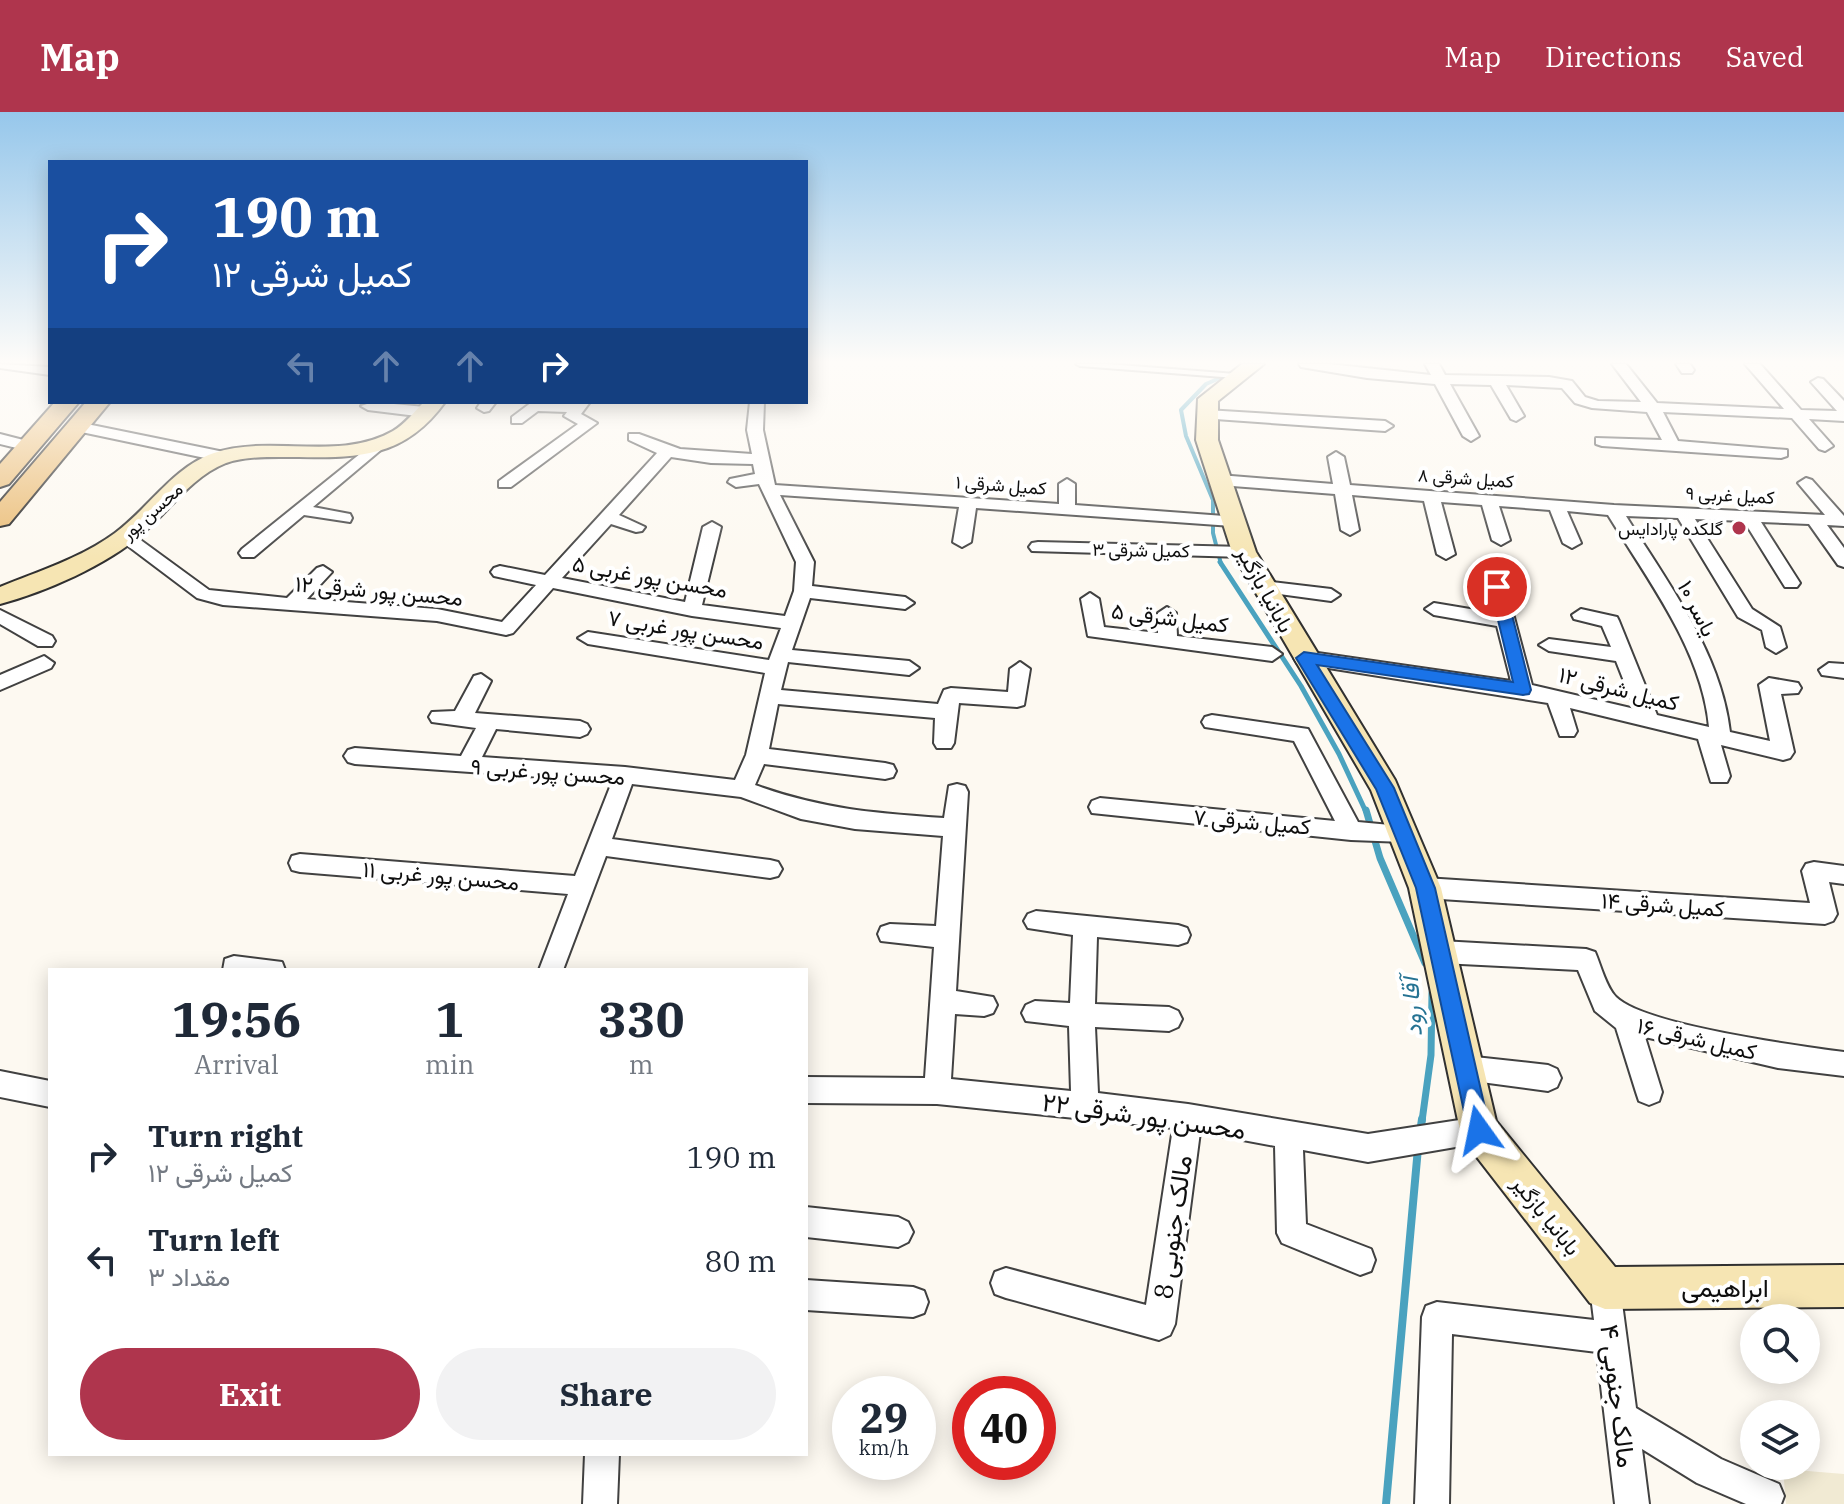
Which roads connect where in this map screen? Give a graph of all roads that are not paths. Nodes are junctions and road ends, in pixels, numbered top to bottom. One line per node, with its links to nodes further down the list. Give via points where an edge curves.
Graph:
1 (44, 429): 16 (main road)
2 (75, 429): 42 (main road)
3 (87, 429): 21 (street)
4 (408, 429): 17 (street, محسن پور)
5 (581, 429): 27 (street)
6 (755, 429): 23 (street)
7 (1207, 429): 25 (street, بابانیا بازگیر)
8 (1467, 429): 11 (street)
9 (1664, 429): 15 (street)
10 (1809, 429): 18 (street)
11 (1471, 436)
12 (634, 437): 19 (street)
13 (0, 439): 16 (street)
14 (1602, 441): 15 (street)
15 (1672, 445): 20 (street)
16 (29, 446): 24 (main road)
17 (376, 446): 21 (street, محسن پور, via 249,451); 36 (street)
18 (1825, 446)
19 (666, 453): 23 (street); 41 (street, محسن پور شرقی ۱۲)
20 (1781, 453)
21 (224, 457): 50 (street, محسن پور, via 195,472)
22 (1336, 457): 30 (street)
23 (761, 459): 28 (street)
24 (0, 479)
25 (1219, 480): 30 (street, کمیل شرقی ۸); 45 (street, بابانیا بازگیر)
26 (736, 482): 28 (street, کمیل شرقی ۱)
27 (505, 484)
28 (766, 484): 34 (street, کمیل شرقی ۱); 67 (street, via 805,562)
29 (1067, 484): 37 (street)
30 (1341, 489): 31 (street, کمیل شرقی ۸); 49 (street)
31 (1431, 496): 33 (street, کمیل شرقی ۸); 59 (street)
32 (1844, 496): 46 (street, via 1812,489)
33 (1489, 500): 35 (street, کمیل شرقی ۸); 52 (street)
34 (968, 503): 37 (street, کمیل شرقی ۱); 53 (street)
35 (1556, 505): 38 (street, کمیل شرقی ۸); 54 (street)
36 (303, 510): 43 (street); 58 (street)
37 (1067, 510): 45 (street, کمیل شرقی ۱)
38 (1614, 510): 39 (street, کمیل غربی ۹); 106 (street, یاسر ۱۰, via 1665,595 1714,695)
39 (1683, 513): 40 (street, کمیل غربی ۹); 84 (street, via 1745,613 1771,627)
40 (1749, 516): 44 (street, کمیل غربی ۹); 64 (street)
41 (607, 517): 47 (street); 51 (street, محسن پور شرقی ۱۲)
42 (0, 518)
43 (344, 518)
44 (1814, 519): 46 (street, کمیل غربی ۹); 60 (street)
45 (1232, 521): 57 (street, بابانیا بازگیر)
46 (1842, 521)
47 (636, 527)
48 (712, 527): 74 (street)
49 (1350, 530)
50 (125, 537): 69 (street, محسن پور); 72 (street, محسن پور شرقی ۱۲, via 203,594)
51 (587, 540): 55 (street); 63 (street, محسن پور شرقی ۱۲)
52 (1501, 540)
53 (962, 542)
54 (1572, 543)
55 (609, 547)
56 (1038, 547): 57 (street, کمیل شرقی ۳)
57 (1244, 552): 65 (street, بابانیا بازگیر)
58 (248, 553)
59 (1446, 554)
60 (1844, 561)
61 (323, 572): 72 (street)
62 (500, 572): 63 (street, محسن پور غربی ۵)
63 (547, 581): 72 (street, محسن پور شرقی ۱۲, via 506,629 437,615); 74 (street, محسن پور غربی ۵)
64 (1791, 583)
65 (1263, 587): 68 (street); 87 (street, بابانیا بازگیر)
66 (1497, 587): 78 (street)
67 (803, 591): 71 (street); 79 (street)
68 (1331, 595)
69 (0, 596)
70 (1090, 599): 81 (street, کمیل شرقی ۵, via 1095,632)
71 (905, 603)
72 (290, 606)
73 (1434, 609): 78 (street)
74 (692, 610): 79 (street, محسن پور غربی ۵)
75 (1167, 613): 81 (street)
76 (1581, 615): 86 (street, via 1610,621)
77 (0, 616): 82 (street)
78 (1507, 621): 95 (street)
79 (791, 623): 88 (street)
80 (588, 638): 88 (street, محسن پور غربی ۷)
81 (1168, 640): 85 (street, کمیل شرقی ۵)
82 (45, 641)
83 (1549, 645): 86 (street)
84 (1776, 647)
85 (1272, 654)
86 (1624, 656): 101 (street)
87 (1304, 658): 95 (street, کمیل شرقی ۱۲); 118 (street, بابانیا بازگیر, via 1385,788)
88 (779, 662): 90 (street, محسن پور غربی ۷); 96 (street)
89 (44, 663): 93 (street)
90 (909, 668)
91 (1020, 669): 98 (street, via 1017,700 951,695)
92 (481, 681): 100 (street)
93 (0, 683)
94 (1791, 688): 106 (street, کمیل شرقی ۱۲, via 1769,685 1783,752)
95 (1523, 690): 97 (street, کمیل شرقی ۱۲)
96 (772, 696): 98 (street); 108 (street)
97 (1556, 697): 101 (street, کمیل شرقی ۱۲); 105 (street)
98 (946, 712): 107 (street)
99 (439, 717): 100 (street)
100 (461, 719): 102 (street)
101 (1649, 720): 106 (street, کمیل شرقی ۱۲)
102 (490, 721): 104 (street); 110 (street)
103 (1212, 722): 118 (street, via 1301,734)
104 (580, 729)
105 (1567, 731)
106 (1713, 735): 113 (street, یاسر ۱۰)
107 (944, 743)
108 (757, 755): 111 (street); 114 (street)
109 (355, 756): 110 (street, محسن پور غربی ۹)
110 (467, 765): 112 (street, محسن پور غربی ۹)
111 (885, 771)
112 (625, 775): 114 (street, محسن پور غربی ۹); 119 (street)
113 (1719, 776)
114 (742, 789): 117 (street, محسن پور غربی ۹, via 801,810 855,820)
115 (957, 792): 117 (street)
116 (1100, 807): 118 (street, کمیل شرقی ۷)
117 (955, 828): 129 (street)
118 (1376, 832): 124 (street, بابانیا بازگیر)
119 (598, 846): 121 (street); 123 (street)
120 (300, 863): 123 (street, محسن پور غربی ۱۱)
121 (770, 869)
122 (1844, 875): 124 (street, کمیل شرقی ۱۴, via 1814,871 1825,914)
123 (583, 886): 133 (street)
124 (1425, 888): 130 (street, بابانیا بازگیر)
125 (1036, 921): 126 (street)
126 (1085, 926): 128 (street); 137 (street)
127 (890, 934): 129 (street)
128 (1178, 935)
129 (947, 937): 134 (street)
130 (1441, 952): 139 (street, کمیل شرقی ۱۶, via 1586,960 1604,1003); 141 (street, بابانیا بازگیر)
131 (234, 967): 132 (street)
132 (247, 968)
133 (552, 968)
134 (943, 1001): 135 (street); 144 (street)
135 (984, 1005)
136 (1035, 1013): 137 (street)
137 (1082, 1015): 138 (street); 148 (street)
138 (1169, 1019)
139 (1627, 1021): 140 (street, کمیل شرقی ۱۶, via 1778,1056); 146 (street)
140 (1844, 1064)
141 (1466, 1068): 142 (street); 150 (street, بابانیا بازگیر)
142 (1548, 1078)
143 (808, 1090): 144 (street, محسن پور شرقی ۲۲)
144 (937, 1091): 148 (street, محسن پور شرقی ۲۲)
145 (5, 1092): 147 (street)
146 (1649, 1092)
147 (48, 1094)
148 (1085, 1105): 149 (street, محسن پور شرقی ۲۲)
149 (1188, 1117): 151 (street, محسن پور شرقی ۲۲); 155 (street, مالک جنوبی 8, via 1159,1324)
150 (1479, 1130): 151 (street, محسن پور شرقی ۲۲, via 1368,1148); 157 (street, بابانیا بازگیر)
151 (1289, 1136): 154 (street, via 1292,1233)
152 (808, 1222): 153 (street)
153 (898, 1232)
154 (1360, 1260)
155 (1006, 1283)
156 (1844, 1286): 157 (street, ابراهیمی)
157 (1605, 1288): 160 (street, مالک جنوبی ۴)
158 (808, 1295): 159 (street)
159 (913, 1302)
160 (1612, 1338): 161 (street, مالک جنوبی ۴); 165 (street, via 1437,1317)
161 (1622, 1418): 163 (street, via 1709,1471); 166 (street, مالک جنوبی ۴)
162 (602, 1456): 164 (street)
163 (1767, 1496)
164 (600, 1504)
165 (1432, 1504)
166 (1632, 1504)

